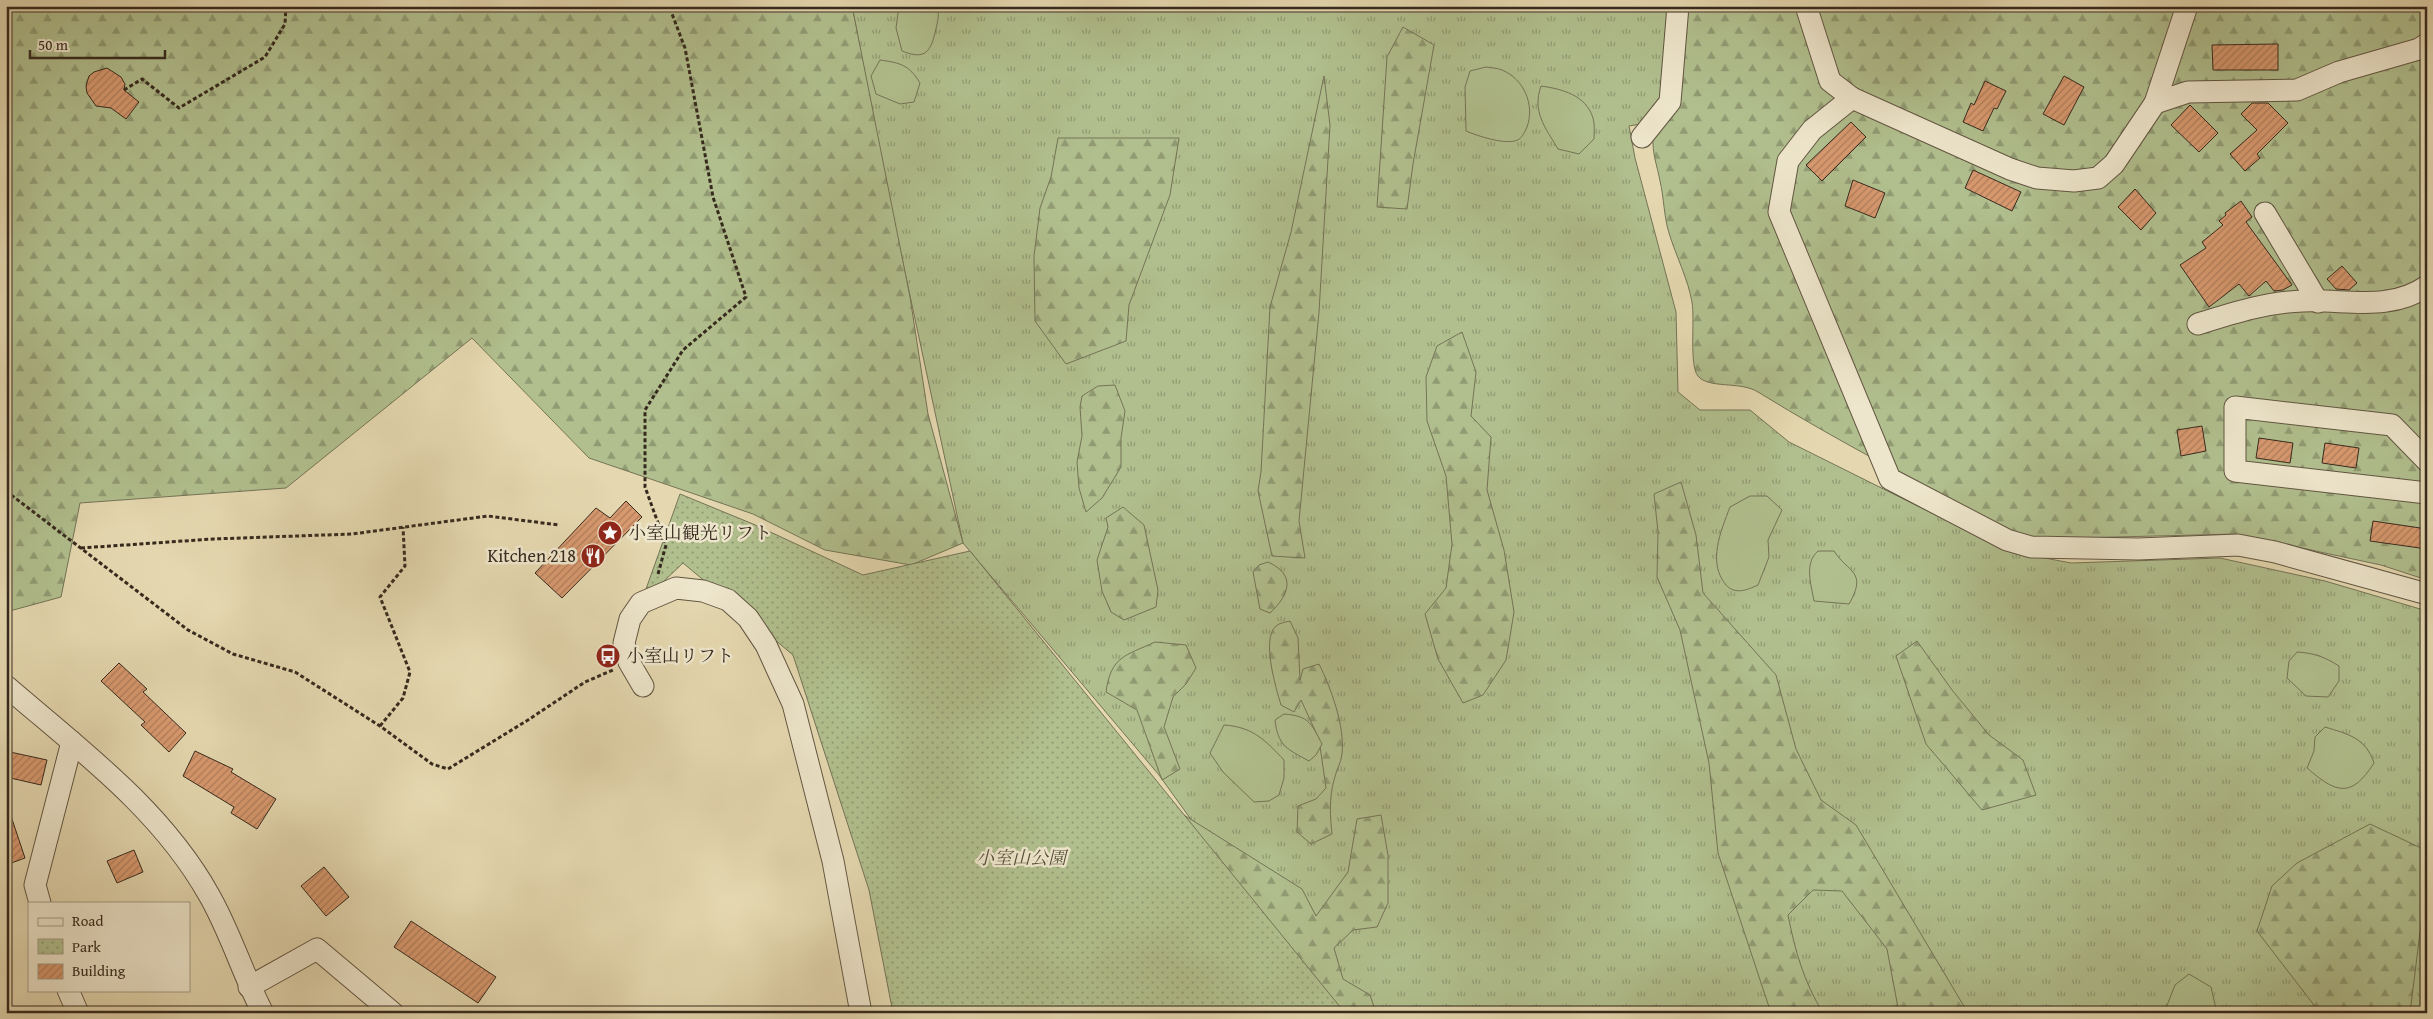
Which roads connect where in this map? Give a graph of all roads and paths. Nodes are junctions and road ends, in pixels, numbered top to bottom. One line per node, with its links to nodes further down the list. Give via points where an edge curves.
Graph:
1 (286, 6): 7 (path, via 285,24 265,57 180,108 142,79)
2 (669, 6): 22 (path, via 685,48 713,197 746,297 684,350 645,410 645,487 666,545 656,580)
3 (1678, 6): 10 (street, via 1670,102)
4 (1806, 6): 8 (street, via 1830,82)
5 (2187, 6): 9 (street)
6 (2427, 44): 9 (street, via 2339,72 2297,90 2188,92)
7 (124, 90)
8 (1852, 98): 9 (street, via 2010,169 2037,178 2074,181 2098,178 2114,164); 21 (street, via 1812,130 1788,161 1779,212 1890,479 2007,540 2032,547 2128,549 2238,545 2275,552)
9 (2155, 103)
10 (1642, 136)
11 (2265, 213): 13 (street)
12 (2427, 286): 13 (street, via 2417,293 2381,304)
13 (2318, 302): 14 (street, via 2251,307)
14 (2198, 324)
15 (2427, 461): 17 (street, via 2392,425 2235,407 2235,471)
16 (6, 491): 20 (path)
17 (2427, 493)
18 (559, 525): 19 (path, via 488,516)
19 (403, 527): 20 (path, via 352,534); 26 (path, via 405,566 380,597 410,672 403,698)
20 (80, 548): 26 (path, via 188,630 233,654 295,672)
21 (2427, 594)
22 (659, 595): 23 (street, via 641,603 630,619 624,643); 34 (street, via 676,588 702,591 728,600 748,618 766,645 793,704 808,761 833,861)
23 (629, 662): 25 (street); 26 (path, via 585,682 448,769 432,764)
24 (6, 686): 27 (street)
25 (643, 686)
26 (380, 726)
27 (72, 742): 28 (street, via 35,885); 29 (street, via 109,774 172,839 210,896)
28 (40, 902)
29 (249, 987): 32 (street); 33 (street, via 317,949)
30 (69, 992): 31 (street)
31 (78, 1013)
32 (263, 1013)
33 (393, 1013)
34 (861, 1013)

